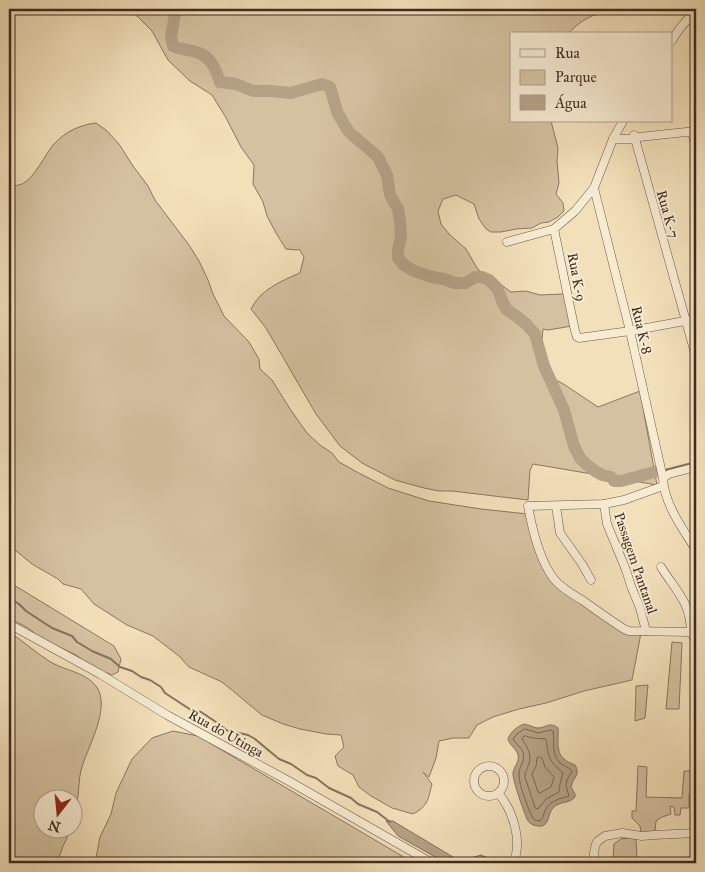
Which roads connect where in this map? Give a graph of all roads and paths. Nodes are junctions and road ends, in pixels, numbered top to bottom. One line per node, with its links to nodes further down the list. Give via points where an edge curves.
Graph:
1 (696, 12): 2 (street, via 680,27)
2 (672, 40)
3 (622, 123): 5 (street); 6 (street)
4 (694, 131): 5 (street); 7 (street)
5 (636, 137): 6 (street); 12 (street, Rua K-7)
6 (614, 139): 8 (street)
7 (696, 149)
8 (594, 188): 9 (street); 13 (street, Rua K-8)
9 (554, 229): 10 (street); 13 (street, Rua K-9, via 577,336)
10 (507, 242)
11 (696, 319): 12 (street)
12 (686, 321): 13 (street); 14 (street, Rua K-7)
13 (630, 331): 16 (street, Rua K-8)
14 (696, 357)
15 (696, 467): 16 (street)
16 (662, 477): 17 (street, via 624,500); 19 (street, Rua K-8, via 671,507)
17 (604, 504): 18 (street); 23 (street, Passagem Pantanal, via 607,524)
18 (556, 506): 21 (street, via 560,533); 23 (street, via 528,506 539,549 553,578 624,629)
19 (696, 550)
20 (661, 567): 24 (street, via 684,600)
21 (591, 580)
22 (9, 624): 28 (street, Rua do Utinga)
23 (646, 630): 24 (street)
24 (691, 632): 25 (street)
25 (696, 643)
26 (498, 793): 29 (street, via 503,797 517,832 518,844)
27 (696, 833): 30 (street, via 605,836 596,844)
28 (432, 863)
29 (513, 863)
30 (594, 863)

